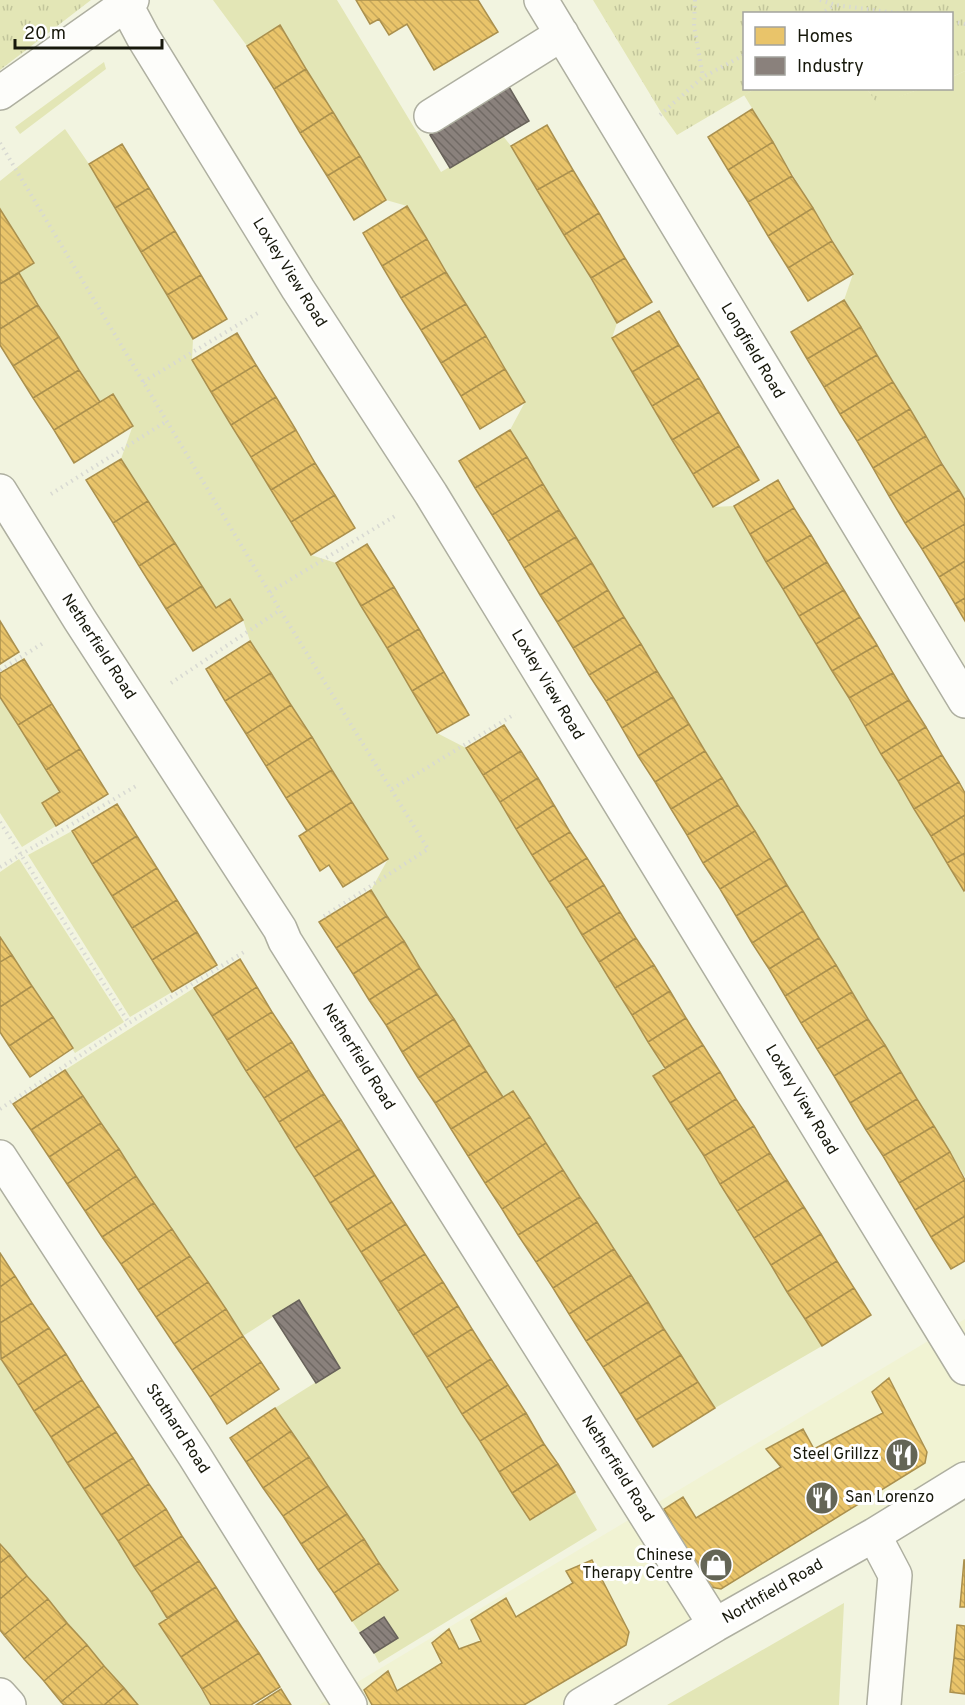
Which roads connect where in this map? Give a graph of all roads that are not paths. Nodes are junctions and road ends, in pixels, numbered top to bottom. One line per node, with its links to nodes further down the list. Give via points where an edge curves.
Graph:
1 (541, 0): 3 (street, Longfield Road)
2 (129, 2): 4 (street); 9 (street, Loxley View Road, via 143,37 298,289 431,494)
3 (562, 34): 5 (street); 7 (street, Longfield Road)
4 (0, 93)
5 (431, 116)
6 (8, 503): 12 (street, Netherfield Road)
7 (965, 702)
8 (0, 1157): 15 (street, Stothard Road, via 194,1455)
9 (965, 1368)
10 (965, 1479): 11 (street, Northfield Road)
11 (874, 1534): 12 (street, Northfield Road); 17 (street, via 895,1575)
12 (715, 1625): 16 (street, Northfield Road)
13 (0, 1695): 14 (street)
14 (9, 1705)
15 (350, 1705)
16 (581, 1705)
17 (885, 1705)

